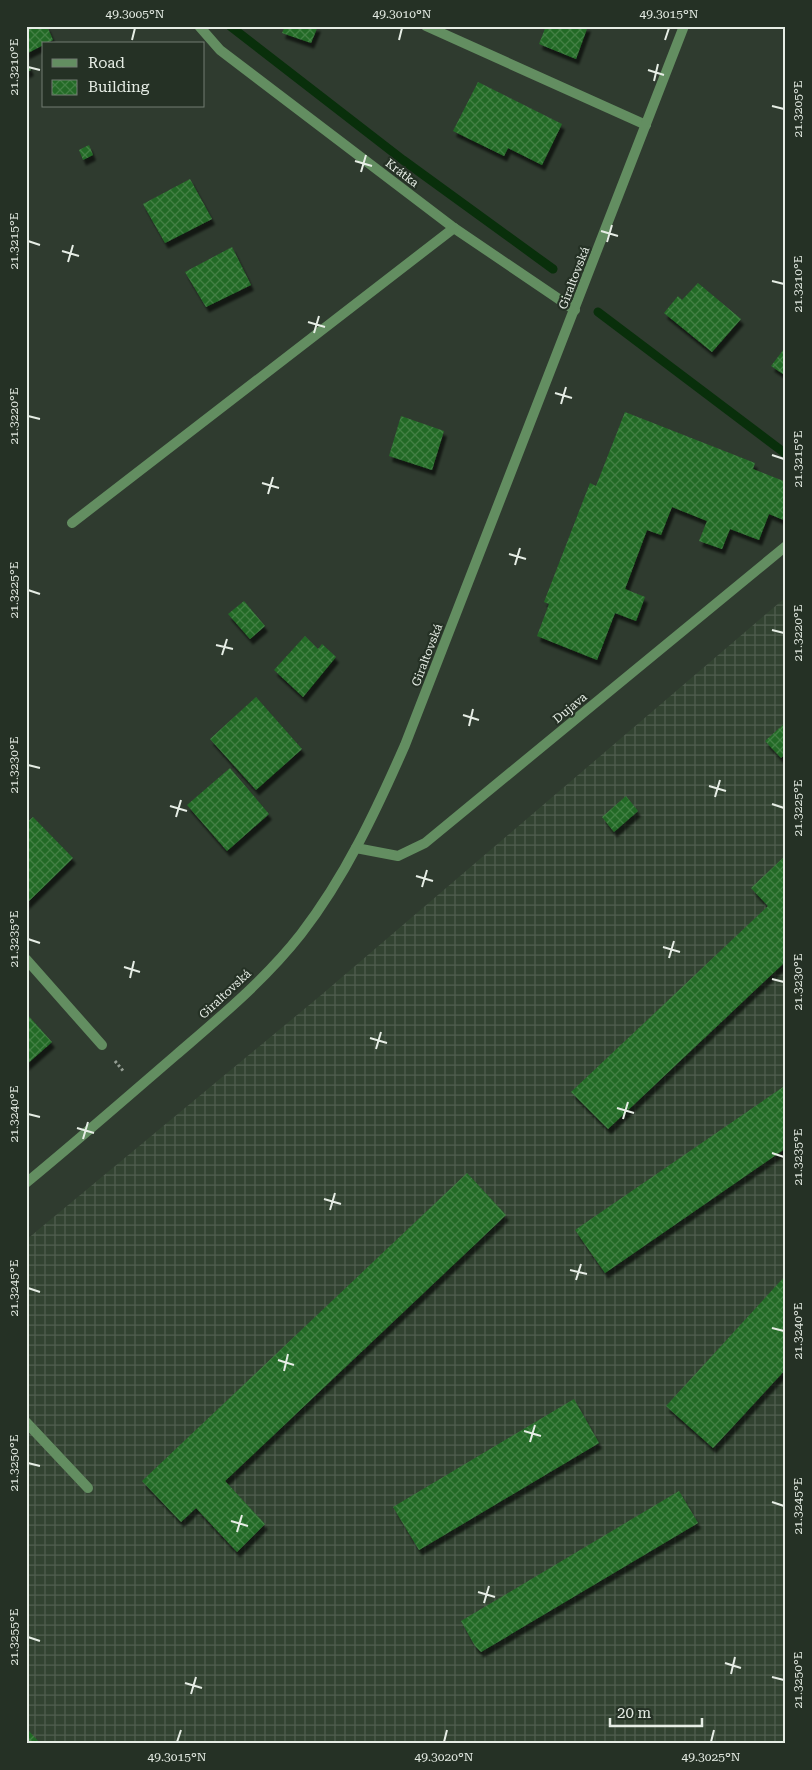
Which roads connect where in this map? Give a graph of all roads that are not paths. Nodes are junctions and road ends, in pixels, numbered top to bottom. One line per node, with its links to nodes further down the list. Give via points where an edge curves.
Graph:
1 (199, 26): 5 (street, Krátka, via 220,50)
2 (426, 26): 4 (street)
3 (684, 26): 4 (street, Giraltovská)
4 (646, 125): 6 (street, Giraltovská)
5 (454, 228): 6 (street, Krátka); 7 (street)
6 (575, 310): 9 (street, Giraltovská, via 405,745)
7 (72, 523)
8 (786, 546): 9 (street, Dujava, via 426,843 398,856)
9 (356, 848): 12 (street, Giraltovská, via 323,903 281,959 235,1004)
10 (26, 959): 11 (street)
11 (102, 1045)
12 (26, 1183)
13 (26, 1422): 14 (street)
14 (88, 1488)

